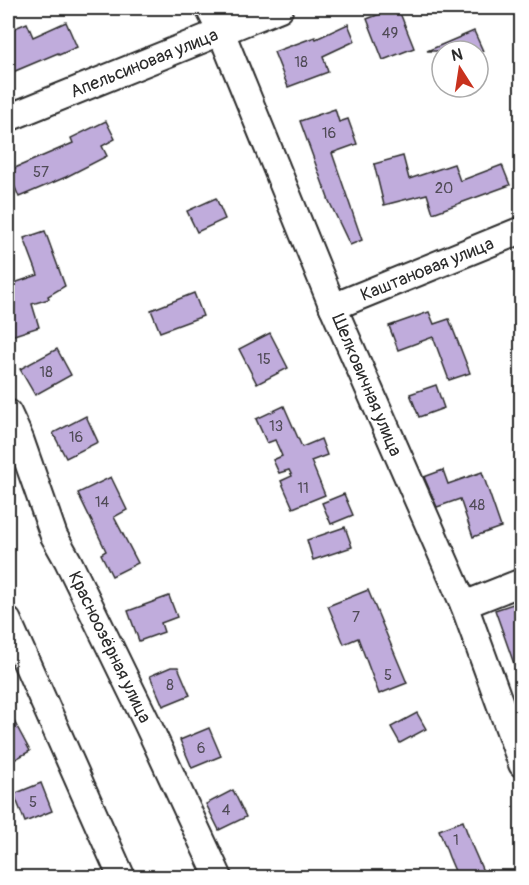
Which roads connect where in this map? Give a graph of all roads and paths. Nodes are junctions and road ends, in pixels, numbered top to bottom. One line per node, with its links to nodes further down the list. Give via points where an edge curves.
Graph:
1 (209, 8): 3 (street, Шелковичная улица)
2 (280, 8): 3 (street, Апельсиновая улица)
3 (221, 32): 4 (street, Апельсиновая улица); 6 (street, Шелковичная улица)
4 (8, 118)
5 (522, 230): 6 (street, Каштановая улица)
6 (333, 307): 9 (street, Шелковичная улица)
7 (8, 413): 13 (street, Красноозёрная улица, via 54,536)
8 (522, 582): 9 (street)
9 (464, 605): 11 (street, Шелковичная улица)
10 (8, 621): 12 (street)
11 (522, 764)
12 (122, 878)
13 (219, 878)

